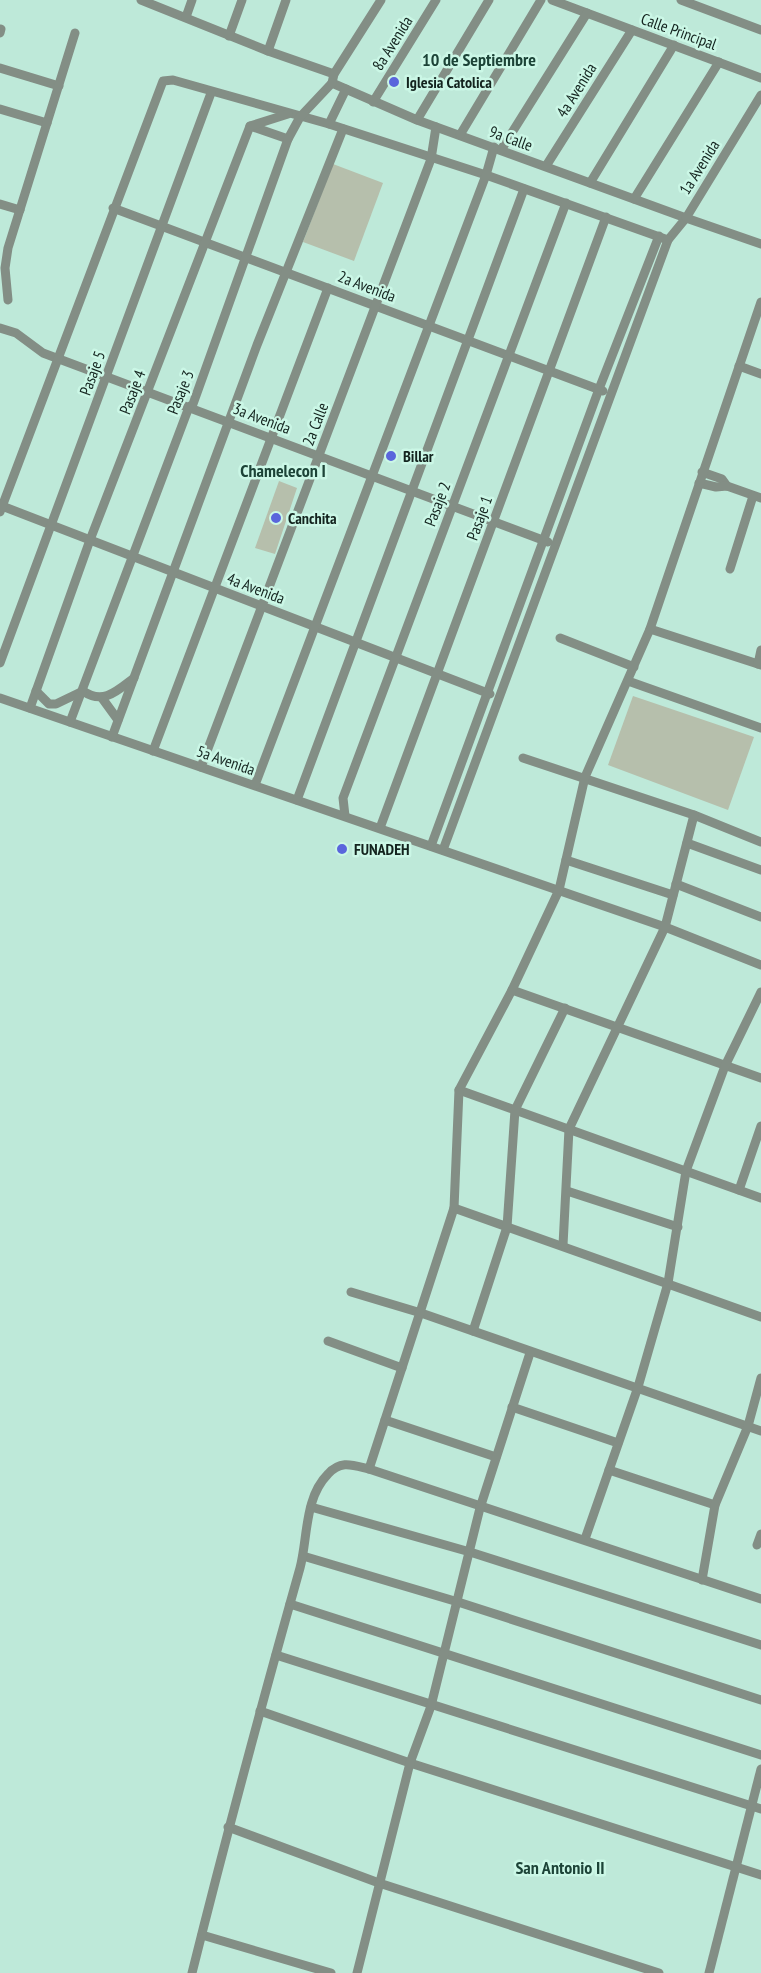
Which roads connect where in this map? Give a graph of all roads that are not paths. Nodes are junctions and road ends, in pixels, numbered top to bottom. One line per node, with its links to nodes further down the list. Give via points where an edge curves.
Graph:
1 (141, 0): 12 (street, 9a Calle)
2 (192, 0): 12 (street)
3 (242, 0): 16 (street)
4 (286, 0): 18 (street)
5 (381, 0): 22 (street, Pasaje 3)
6 (436, 0): 27 (street, 8a Avenida)
7 (489, 0): 31 (street)
8 (541, 0): 37 (street)
9 (553, 0): 11 (street, Calle Principal)
10 (681, 0): 14 (street)
11 (587, 13): 13 (street, Calle Principal); 39 (street)
12 (186, 17): 16 (street, 9a Calle)
13 (632, 30): 17 (street, Calle Principal); 41 (street, 4a Avenida)
14 (761, 30)
15 (75, 33): 23 (street)
16 (229, 36): 18 (street, 9a Calle)
17 (674, 45): 19 (street, Calle Principal); 43 (street)
18 (268, 51): 22 (street, 9a Calle)
19 (719, 62): 21 (street, Calle Principal); 45 (street)
20 (0, 68): 23 (street)
21 (761, 78)
22 (332, 79): 24 (street, 9a Calle); 30 (street, Pasaje 3)
23 (58, 86): 32 (street)
24 (346, 89): 27 (street, 9a Calle); 33 (street)
25 (211, 93): 29 (street); 48 (street, via 173,80 163,81); 52 (street, Pasaje 5)
26 (761, 95): 51 (street, 1a Avenida)
27 (373, 102): 31 (street, 9a Calle)
28 (0, 109): 32 (street)
29 (288, 114): 30 (street); 34 (street)
30 (300, 117): 33 (street); 38 (street, Pasaje 3)
31 (417, 120): 35 (street, 9a Calle)
32 (47, 123): 49 (street)
33 (329, 124): 36 (street)
34 (250, 126): 38 (street); 54 (street, Pasaje 4)
35 (436, 127): 37 (street, 9a Calle); 40 (street, 2a Calle)
36 (342, 129): 40 (street); 58 (street)
37 (460, 135): 39 (street, 9a Calle)
38 (288, 139): 57 (street, Pasaje 3)
39 (498, 149): 41 (street, 9a Calle); 42 (street)
40 (431, 159): 42 (street); 62 (street, 2a Calle)
41 (546, 166): 43 (street, 9a Calle)
42 (486, 175): 44 (street); 63 (street)
43 (590, 183): 45 (street, 9a Calle)
44 (524, 189): 46 (street); 65 (street)
45 (634, 199): 51 (street, 9a Calle)
46 (566, 203): 50 (street); 66 (street, Pasaje 2)
47 (0, 204): 49 (street)
48 (113, 208): 52 (street, 2a Avenida); 67 (street)
49 (20, 210): 56 (street)
50 (606, 218): 53 (street); 69 (street, Pasaje 1)
51 (686, 218): 53 (street); 55 (street, 1a Avenida)
52 (163, 226): 54 (street, 2a Avenida); 71 (street, Pasaje 5)
53 (664, 238): 72 (street); 74 (street)
54 (203, 241): 57 (street, 2a Avenida); 73 (street, Pasaje 4)
55 (761, 244)
56 (4, 247): 60 (street)
57 (244, 257): 58 (street, 2a Avenida); 75 (street, Pasaje 3)
58 (286, 272): 59 (street, 2a Avenida); 76 (street)
59 (328, 288): 62 (street, 2a Avenida); 77 (street)
60 (8, 300)
61 (761, 302): 68 (street)
62 (376, 306): 63 (street, 2a Avenida); 78 (street, 2a Calle)
63 (427, 325): 65 (street, 2a Avenida); 80 (street)
64 (0, 328): 67 (street, 3a Avenida)
65 (468, 340): 66 (street, 2a Avenida); 83 (street)
66 (510, 356): 69 (street, 2a Avenida); 85 (street, Pasaje 2)
67 (57, 357): 71 (street, 3a Avenida); 86 (street)
68 (740, 366): 70 (street); 79 (street)
69 (550, 371): 72 (street, 2a Avenida); 87 (street, Pasaje 1)
70 (761, 374)
71 (107, 376): 73 (street, 3a Avenida); 88 (street, Pasaje 5)
72 (599, 389): 74 (street, 2a Avenida); 90 (street)
73 (148, 391): 75 (street, 3a Avenida); 89 (street, Pasaje 4)
74 (610, 394): 91 (street)
75 (189, 407): 76 (street, 3a Avenida); 92 (street, Pasaje 3)
76 (230, 422): 77 (street, 3a Avenida); 94 (street)
77 (272, 438): 78 (street, 3a Avenida); 95 (street)
78 (318, 456): 80 (street, 3a Avenida); 96 (street, 2a Calle)
79 (702, 472): 81 (street); 82 (street, via 722,479)
80 (372, 476): 83 (street, 3a Avenida); 97 (street)
81 (699, 483): 82 (street); 98 (street)
82 (727, 486): 84 (street)
83 (412, 491): 85 (street, 3a Avenida); 100 (street)
84 (757, 497): 93 (street)
85 (452, 506): 87 (street, 3a Avenida); 102 (street, Pasaje 2)
86 (1, 509): 88 (street, 4a Avenida)
87 (494, 522): 90 (street, 3a Avenida); 106 (street, Pasaje 1)
88 (52, 526): 89 (street, 4a Avenida); 103 (street, Pasaje 5)
89 (90, 540): 92 (street, 4a Avenida); 109 (street, Pasaje 4)
90 (544, 541): 91 (street, 3a Avenida); 111 (street)
91 (556, 545): 112 (street)
92 (135, 557): 94 (street, 4a Avenida); 110 (street, Pasaje 3)
93 (730, 569)
94 (174, 573): 95 (street, 4a Avenida); 107 (street)
95 (215, 588): 96 (street, 4a Avenida); 120 (street)
96 (263, 607): 97 (street, 4a Avenida); 122 (street, 2a Calle)
97 (313, 626): 100 (street, 4a Avenida); 124 (street)
98 (650, 629): 104 (street); 105 (street)
99 (560, 638): 105 (street)
100 (354, 642): 102 (street, 4a Avenida); 125 (street)
101 (761, 650): 104 (street)
102 (396, 658): 106 (street, 4a Avenida); 127 (street, Pasaje 2, via 343,798)
103 (0, 663)
104 (759, 665)
105 (634, 667): 108 (street)
106 (437, 674): 111 (street, 4a Avenida); 128 (street, Pasaje 1)
107 (134, 678): 114 (street); 116 (street)
108 (628, 681): 118 (street); 123 (street)
109 (36, 691): 110 (street, via 48,704 56,704); 115 (street, Pasaje 4)
110 (82, 691): 114 (street, via 92,698); 117 (street, Pasaje 3)
111 (487, 693): 112 (street, 4a Avenida); 131 (street)
112 (498, 697): 132 (street)
113 (0, 698): 115 (street, 5a Avenida)
114 (102, 698): 116 (street)
115 (30, 708): 117 (street, 5a Avenida)
116 (118, 720): 119 (street)
117 (70, 722): 119 (street, 5a Avenida)
118 (761, 728)
119 (112, 736): 120 (street, 5a Avenida)
120 (153, 751): 122 (street, 5a Avenida)
121 (523, 758): 123 (street)
122 (201, 767): 124 (street, 5a Avenida)
123 (585, 777): 126 (street); 133 (street)
124 (255, 785): 125 (street, 5a Avenida)
125 (297, 800): 127 (street, 5a Avenida)
126 (694, 815): 129 (street); 130 (street)
127 (345, 816): 128 (street, 5a Avenida)
128 (380, 828): 131 (street, 5a Avenida)
129 (761, 842)
130 (687, 843): 134 (street); 135 (street)
131 (431, 846): 132 (street, 5a Avenida)
132 (442, 850): 136 (street, 5a Avenida)
133 (566, 860): 136 (street); 137 (street)
134 (761, 870)
135 (676, 884): 137 (street); 138 (street)
136 (559, 890): 139 (street, 5a Avenida); 141 (street)
137 (673, 895): 139 (street)
138 (761, 917)
139 (665, 927): 140 (street, 5a Avenida); 144 (street)
140 (761, 965)
141 (512, 990): 143 (street); 147 (street)
142 (761, 992): 145 (street)
143 (565, 1008): 144 (street); 148 (street)
144 (619, 1027): 145 (street); 150 (street)
145 (725, 1066): 146 (street); 151 (street)
146 (761, 1078)
147 (459, 1090): 148 (street); 155 (street)
148 (515, 1110): 150 (street); 156 (street)
149 (761, 1126): 152 (street)
150 (569, 1129): 151 (street); 153 (street)
151 (686, 1171): 152 (street); 157 (street)
152 (739, 1190): 154 (street)
153 (567, 1191): 157 (street); 158 (street)
154 (761, 1198)
155 (454, 1208): 156 (street); 161 (street)
156 (507, 1227): 158 (street); 163 (street)
157 (678, 1227): 159 (street)
158 (563, 1245): 159 (street)
159 (668, 1283): 162 (street); 168 (street)
160 (351, 1292): 161 (street)
161 (421, 1313): 163 (street); 166 (street)
162 (761, 1317)
163 (473, 1331): 165 (street)
164 (328, 1341): 166 (street)
165 (530, 1353): 168 (street); 169 (street)
166 (402, 1368): 170 (street)
167 (761, 1378): 171 (street)
168 (638, 1387): 171 (street); 173 (street)
169 (512, 1407): 173 (street); 174 (street)
170 (385, 1420): 174 (street); 175 (street)
171 (748, 1426): 172 (street); 177 (street)
172 (761, 1431)
173 (618, 1443): 176 (street)
174 (496, 1456): 179 (street)
175 (369, 1469): 178 (street, via 345,1463 337,1466 318,1487); 179 (street)
176 (609, 1470): 177 (street); 181 (street)
177 (714, 1505): 185 (street)
178 (310, 1507): 183 (street); 184 (street)
179 (480, 1508): 181 (street); 183 (street)
180 (761, 1534): 182 (street)
181 (585, 1539): 185 (street)
182 (757, 1545)
183 (470, 1552): 187 (street); 189 (street)
184 (303, 1556): 187 (street); 188 (street)
185 (702, 1580): 186 (street)
186 (761, 1599)
187 (458, 1602): 191 (street); 192 (street)
188 (290, 1604): 190 (street); 191 (street)
189 (761, 1645)
190 (276, 1655): 193 (street); 194 (street)
191 (444, 1655): 193 (street); 195 (street)
192 (761, 1700)
193 (431, 1706): 196 (street); 198 (street)
194 (260, 1711): 196 (street); 199 (street)
195 (761, 1755)
196 (410, 1763): 200 (street); 202 (street)
197 (761, 1768): 198 (street)
198 (757, 1807): 200 (street)
199 (228, 1827): 202 (street); 203 (street)
200 (736, 1868): 201 (street); 208 (street)
201 (761, 1875)
202 (379, 1883): 206 (street); 207 (street)
203 (202, 1935): 204 (street); 205 (street)
204 (192, 1973)
205 (331, 1973)
206 (357, 1973)
207 (659, 1973)
208 (709, 1973)

